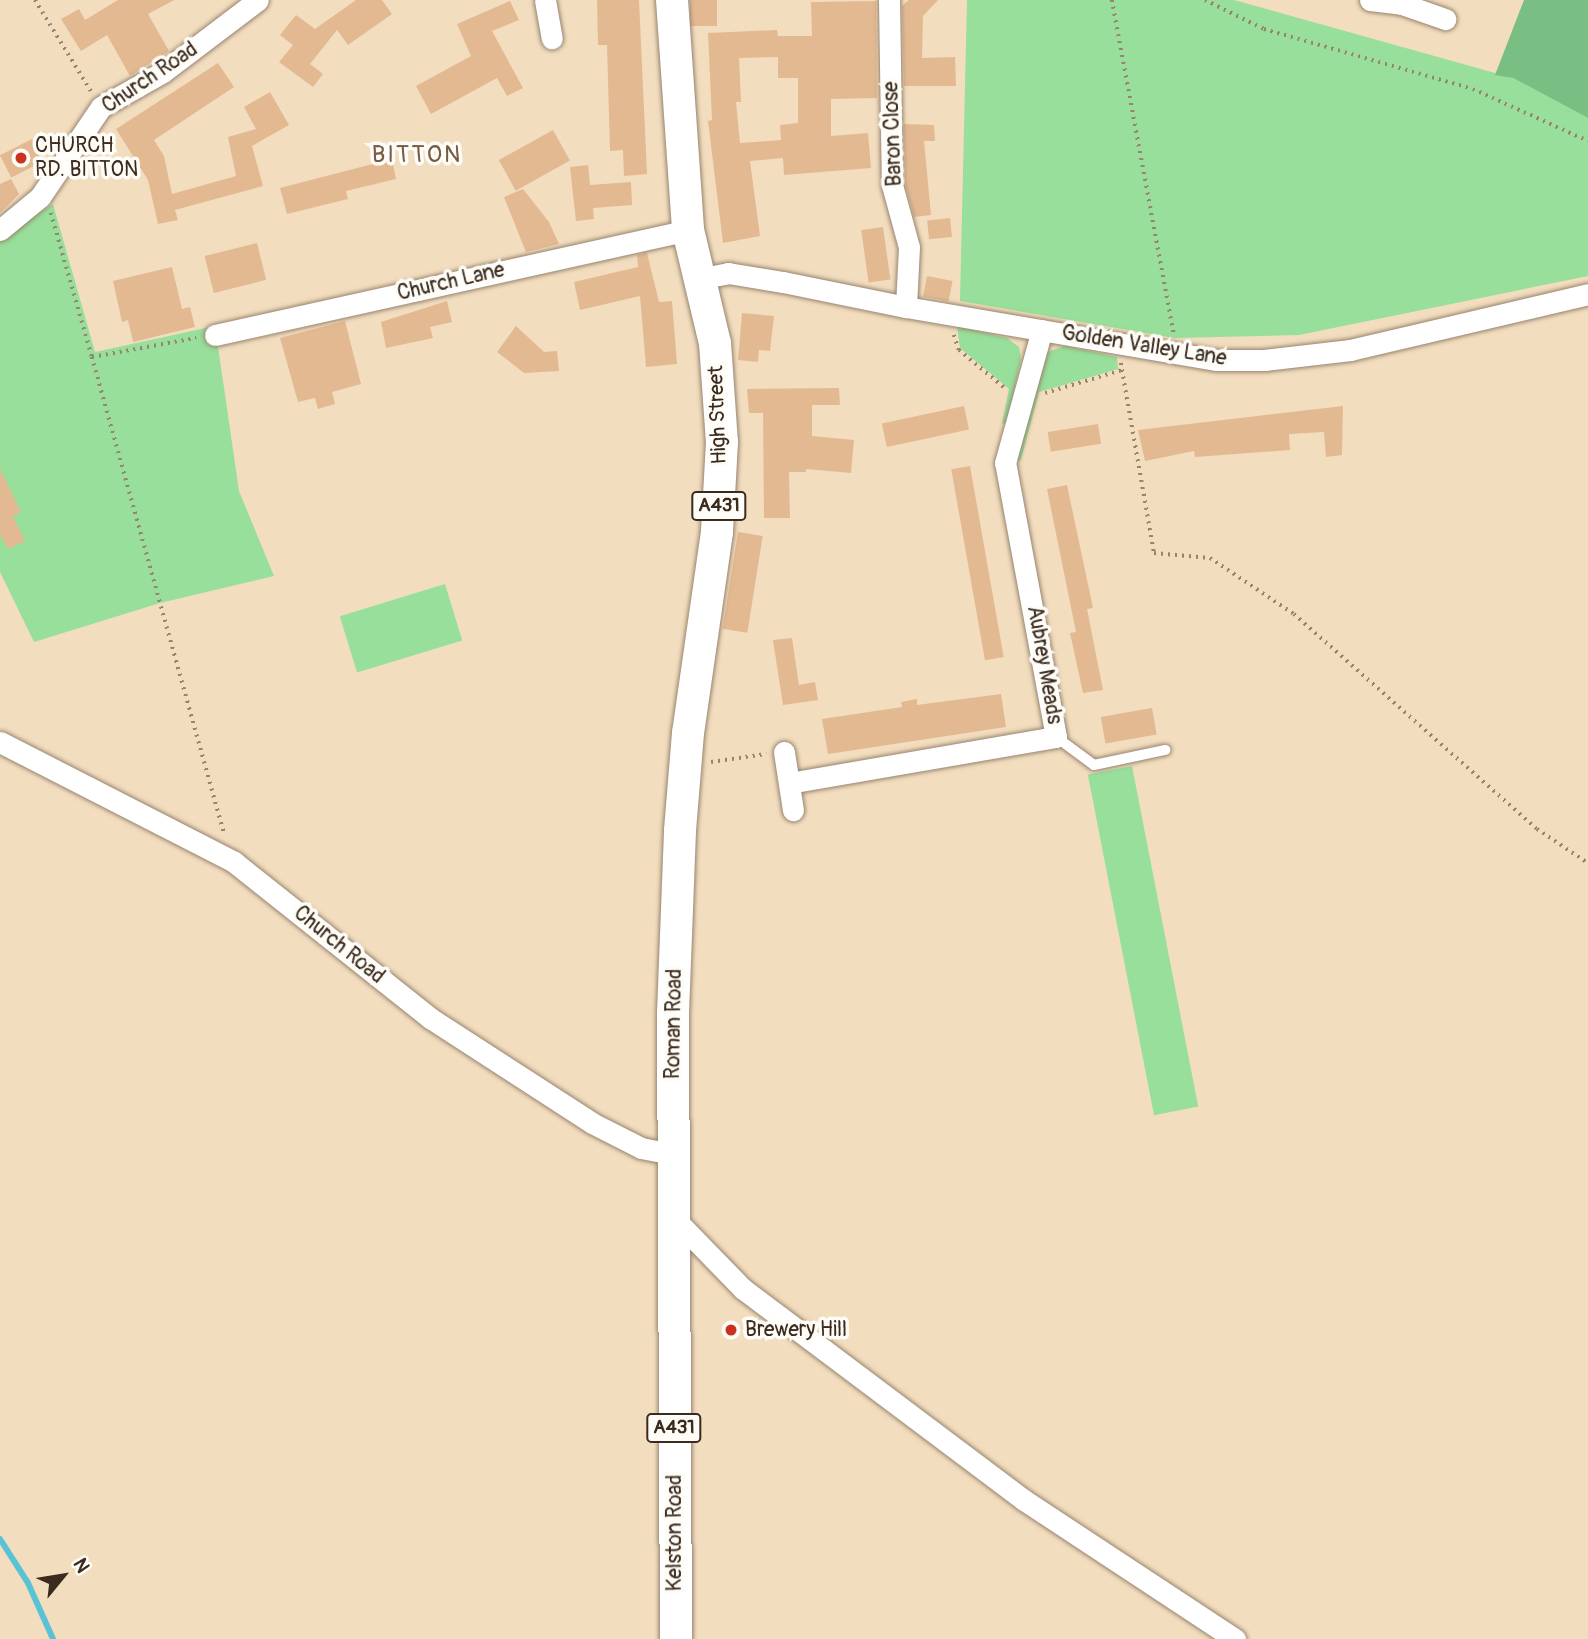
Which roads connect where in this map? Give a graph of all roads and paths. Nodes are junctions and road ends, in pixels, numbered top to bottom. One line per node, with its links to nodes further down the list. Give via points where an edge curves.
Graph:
1 (35, 0): 12 (path)
2 (258, 0): 12 (street, Church Road, via 163,72)
3 (545, 0): 11 (street)
4 (672, 0): 15 (main road, High Street / A431)
5 (889, 0): 19 (street, Baron Close, via 892,185 909,247)
6 (1112, 0): 23 (path, via 1175,338)
7 (1205, 0): 13 (path, via 1265,29 1473,89)
8 (1370, 0): 9 (street)
9 (1403, 2): 10 (street)
10 (1445, 19)
11 (552, 38)
12 (101, 107): 14 (street, Church Road)
13 (1588, 141)
14 (40, 197): 16 (street, Church Road); 24 (path, via 49,207)
15 (688, 229): 17 (main road, High Street / A431); 21 (street, Church Lane)
16 (0, 230)
17 (698, 279): 19 (street, Golden Valley Lane, via 728,273); 29 (main road, High Street / A431, via 715,343 722,442 717,532)
18 (1588, 294): 23 (street, Golden Valley Lane, via 1350,350 1264,360 1216,360)
19 (906, 307): 20 (street, Golden Valley Lane)
20 (1042, 330): 22 (street, Golden Valley Lane); 25 (street, Aubrey Meads, via 1005,463)
21 (215, 335): 24 (path)
22 (1119, 344): 23 (street, Golden Valley Lane); 34 (path, via 1154,553 1210,558 1294,614 1537,828)
23 (1171, 352)
24 (92, 357): 33 (path, via 212,805)
25 (1056, 737): 27 (lane, via 1094,765); 30 (street, Aubrey Meads)
26 (0, 742): 33 (street, Church Road)
27 (1165, 750)
28 (783, 752): 29 (path, via 711,762); 30 (street)
29 (685, 757): 32 (main road, High Street / A431)
30 (789, 783): 31 (street)
31 (793, 810)
32 (680, 831): 35 (main road, Roman Road / A431)
33 (234, 862): 35 (street, Church Road, via 430,1018 592,1123 641,1148)
34 (1588, 863)
35 (673, 1154): 36 (main road, Roman Road / A431)
36 (673, 1217): 37 (main road, Kelston Road / A431); 38 (street, via 754,1297 1024,1500)
37 (676, 1639)
38 (1234, 1639)

